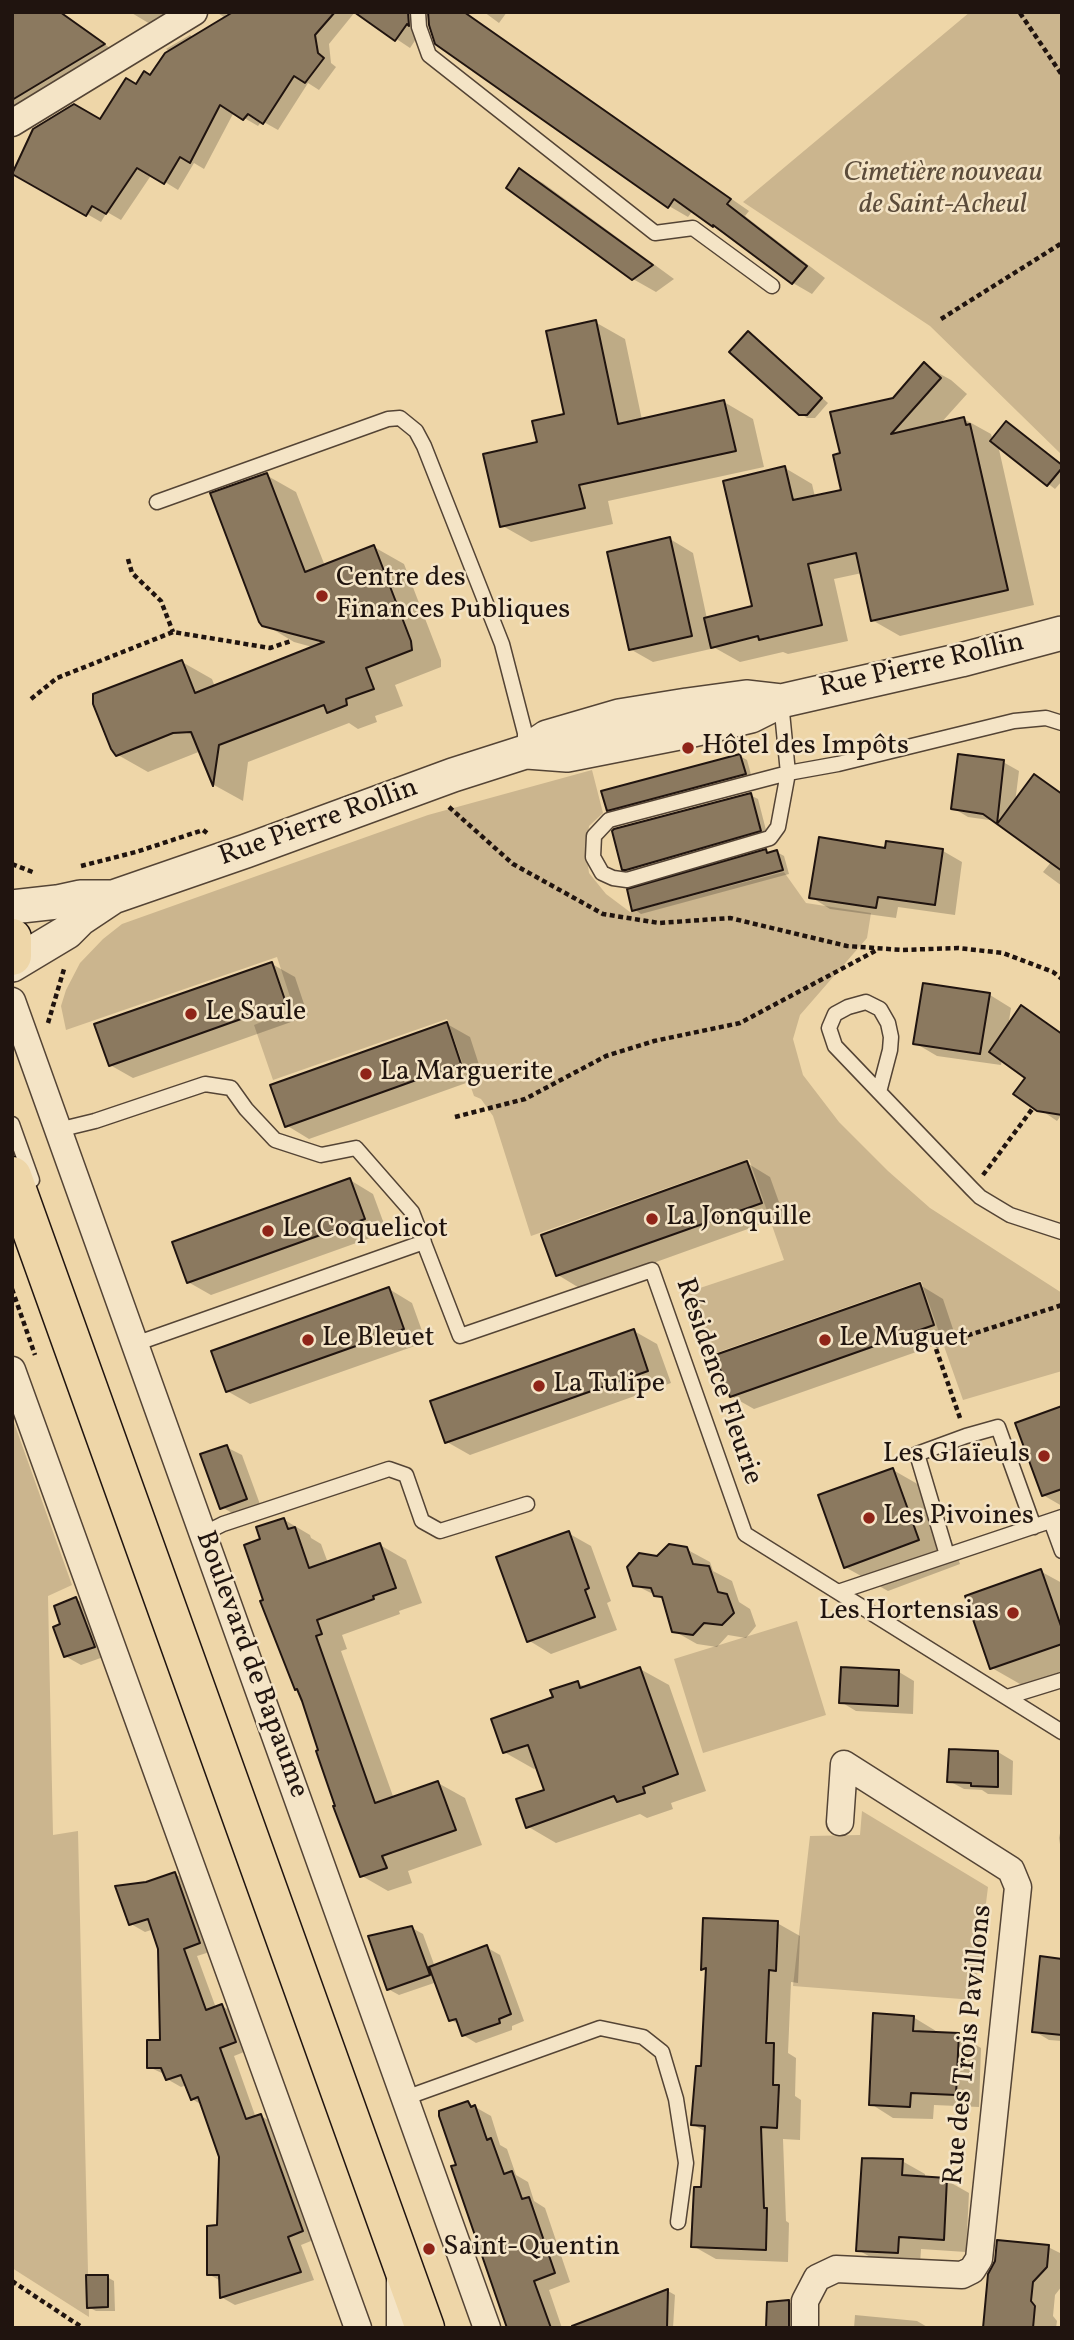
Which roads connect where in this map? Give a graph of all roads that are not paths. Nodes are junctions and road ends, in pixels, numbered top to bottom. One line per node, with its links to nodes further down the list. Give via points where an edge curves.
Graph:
1 (194, 12): 3 (street)
2 (418, 12): 4 (lane, via 429,55 655,233 693,228)
3 (12, 122)
4 (772, 286)
5 (157, 502): 9 (lane, via 400,418 416,431 424,446 502,644 525,733)
6 (1062, 633): 7 (street, Rue Pierre Rollin)
7 (781, 701): 9 (street, Rue Pierre Rollin, via 746,697 619,716 547,737); 10 (lane)
8 (1062, 723): 10 (lane, via 1046,718 1014,721)
9 (524, 752): 11 (street, Rue Pierre Rollin)
10 (788, 773): 10 (lane, via 609,820 594,836 593,857 602,873 627,880 770,838 778,827)
11 (113, 897): 12 (street, Rue Pierre Rollin); 15 (street, Rue Pierre Rollin)
12 (12, 907)
13 (12, 938): 14 (main road)
14 (12, 956)
15 (12, 965)
16 (12, 1001): 19 (street, Boulevard de Bapaume)
17 (878, 1092): 17 (lane, via 835,1046 829,1028 835,1014 866,1002 880,1009 891,1037); 21 (lane, via 980,1197 1010,1215)
18 (12, 1124): 20 (lane)
19 (58, 1130): 22 (lane, Résidence Fleurie, via 205,1084 230,1088 275,1140 320,1155 356,1148 412,1212); 24 (street, Boulevard de Bapaume)
20 (20, 1188): 26 (main road, Boulevard de Bapaume)
21 (1062, 1232)
22 (424, 1242): 24 (lane); 33 (lane, Résidence Fleurie, via 460,1336 652,1270 745,1534)
23 (87, 1339): 26 (lane)
24 (135, 1344): 30 (street, Boulevard de Bapaume)
25 (12, 1370): 41 (street)
26 (100, 1419): 40 (main road, Boulevard de Bapaume)
27 (527, 1504): 30 (lane, via 439,1531 422,1521 406,1475 389,1469)
28 (1056, 1519): 29 (lane); 31 (lane)
29 (1034, 1527): 32 (lane); 32 (lane, via 998,1427 967,1436 916,1454)
30 (203, 1534): 38 (street, Boulevard de Bapaume)
31 (1062, 1551)
32 (947, 1555): 33 (lane)
33 (838, 1592): 35 (lane, Résidence Fleurie)
34 (1062, 1680): 35 (lane)
35 (1007, 1697): 36 (lane, Résidence Fleurie)
36 (1062, 1732)
37 (840, 1822): 45 (street, Rue des Trois Pavillons, via 844,1764 1011,1870 1018,1887 979,2259 962,2275 836,2269 817,2278 806,2301)
38 (405, 2098): 39 (lane, via 600,2028 643,2037 662,2052 676,2099 686,2163); 44 (street, Boulevard de Bapaume)
39 (678, 2222)
40 (400, 2257): 42 (street); 43 (main road, Boulevard de Bapaume)
41 (358, 2328)
42 (400, 2328)
43 (425, 2328)
44 (487, 2328)
45 (805, 2328)

